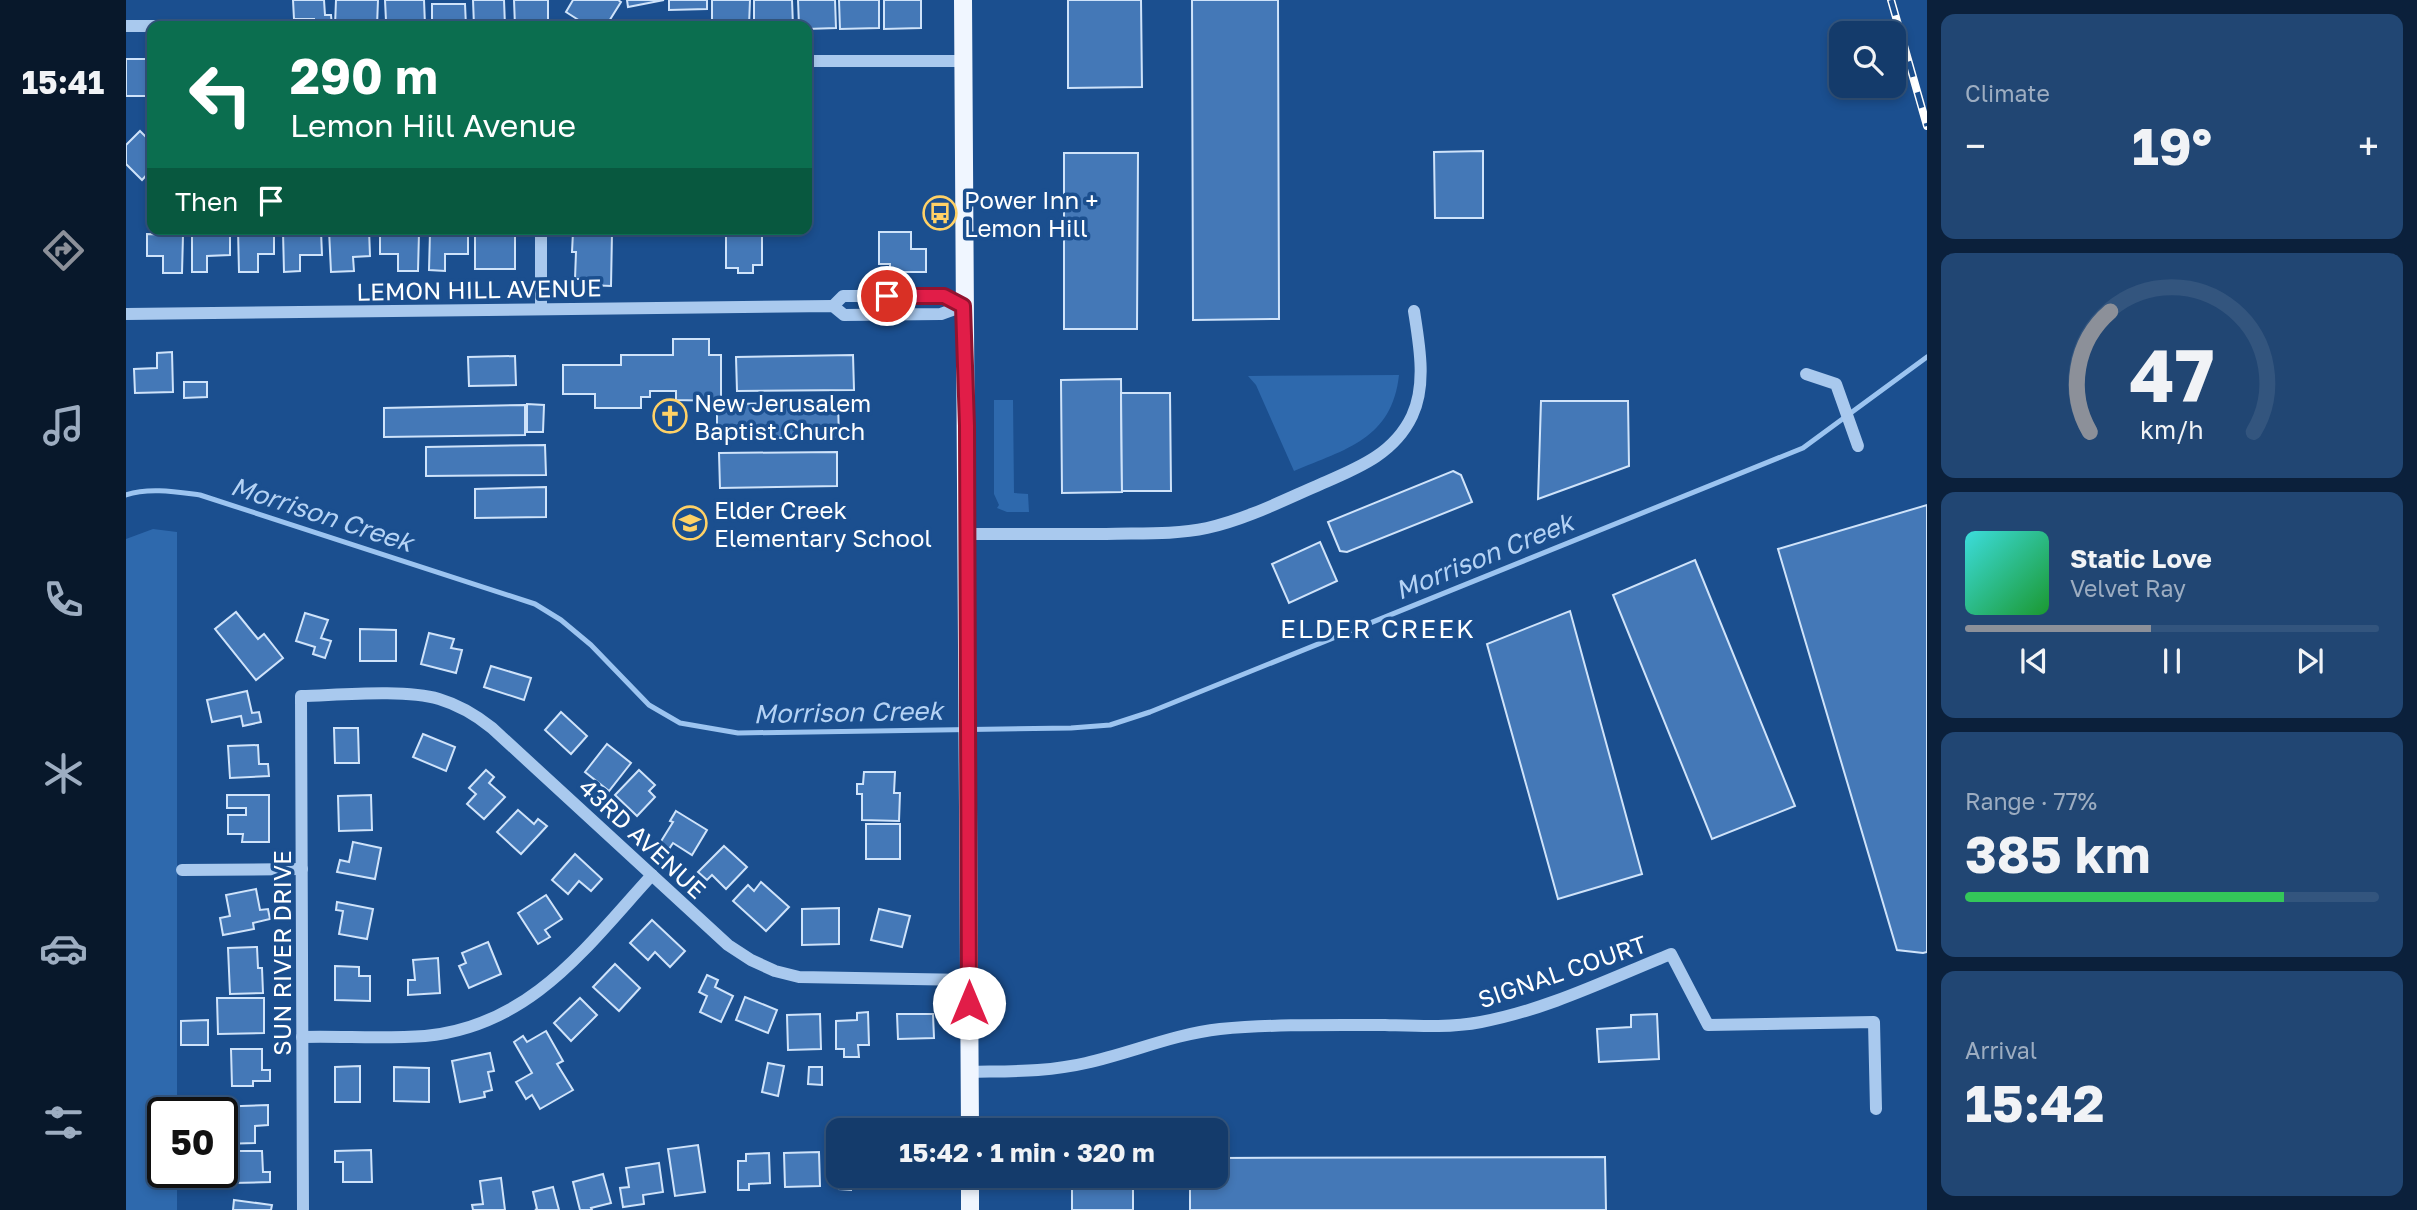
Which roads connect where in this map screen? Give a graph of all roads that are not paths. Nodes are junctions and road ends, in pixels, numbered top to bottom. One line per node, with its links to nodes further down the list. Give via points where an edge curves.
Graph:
1 (963, 0): 5 (main road)
2 (126, 26): 3 (street)
3 (147, 26)
4 (812, 61): 5 (street)
5 (963, 61): 8 (main road)
6 (541, 235): 9 (street)
7 (833, 306): 8 (street, LEMON HILL AVENUE, via 844,315 941,314); 8 (street, LEMON HILL AVENUE, via 843,296 944,296); 9 (street, LEMON HILL AVENUE)
8 (963, 306): 14 (main road)
9 (541, 309): 11 (street, LEMON HILL AVENUE)
10 (1414, 310): 14 (street, via 1420,386 1417,403 1405,428 1378,458 1231,522 1204,529)
11 (126, 314)
12 (1806, 374): 13 (street, via 1836,384)
13 (1858, 446)
14 (967, 534): 19 (main road)
15 (301, 696): 16 (street, SUN RIVER DRIVE); 18 (street, 43RD AVENUE, via 415,695 460,707 492,727)
16 (302, 869): 17 (street); 20 (street, SUN RIVER DRIVE)
17 (182, 870)
18 (652, 874): 19 (street, 43RD AVENUE, via 728,945 775,971 820,979); 20 (street, via 549,985 497,1017 453,1032 423,1036)
19 (969, 980): 21 (main road)
20 (302, 1037): 25 (street, SUN RIVER DRIVE)
21 (970, 1072): 22 (street, SIGNAL COURT, via 1083,1064 1218,1030 1479,1023 1539,1006 1671,954 1707,1025 1874,1022); 23 (main road)
22 (1876, 1109)
23 (970, 1118)
24 (970, 1188): 26 (main road)
25 (303, 1210)
26 (970, 1210)

